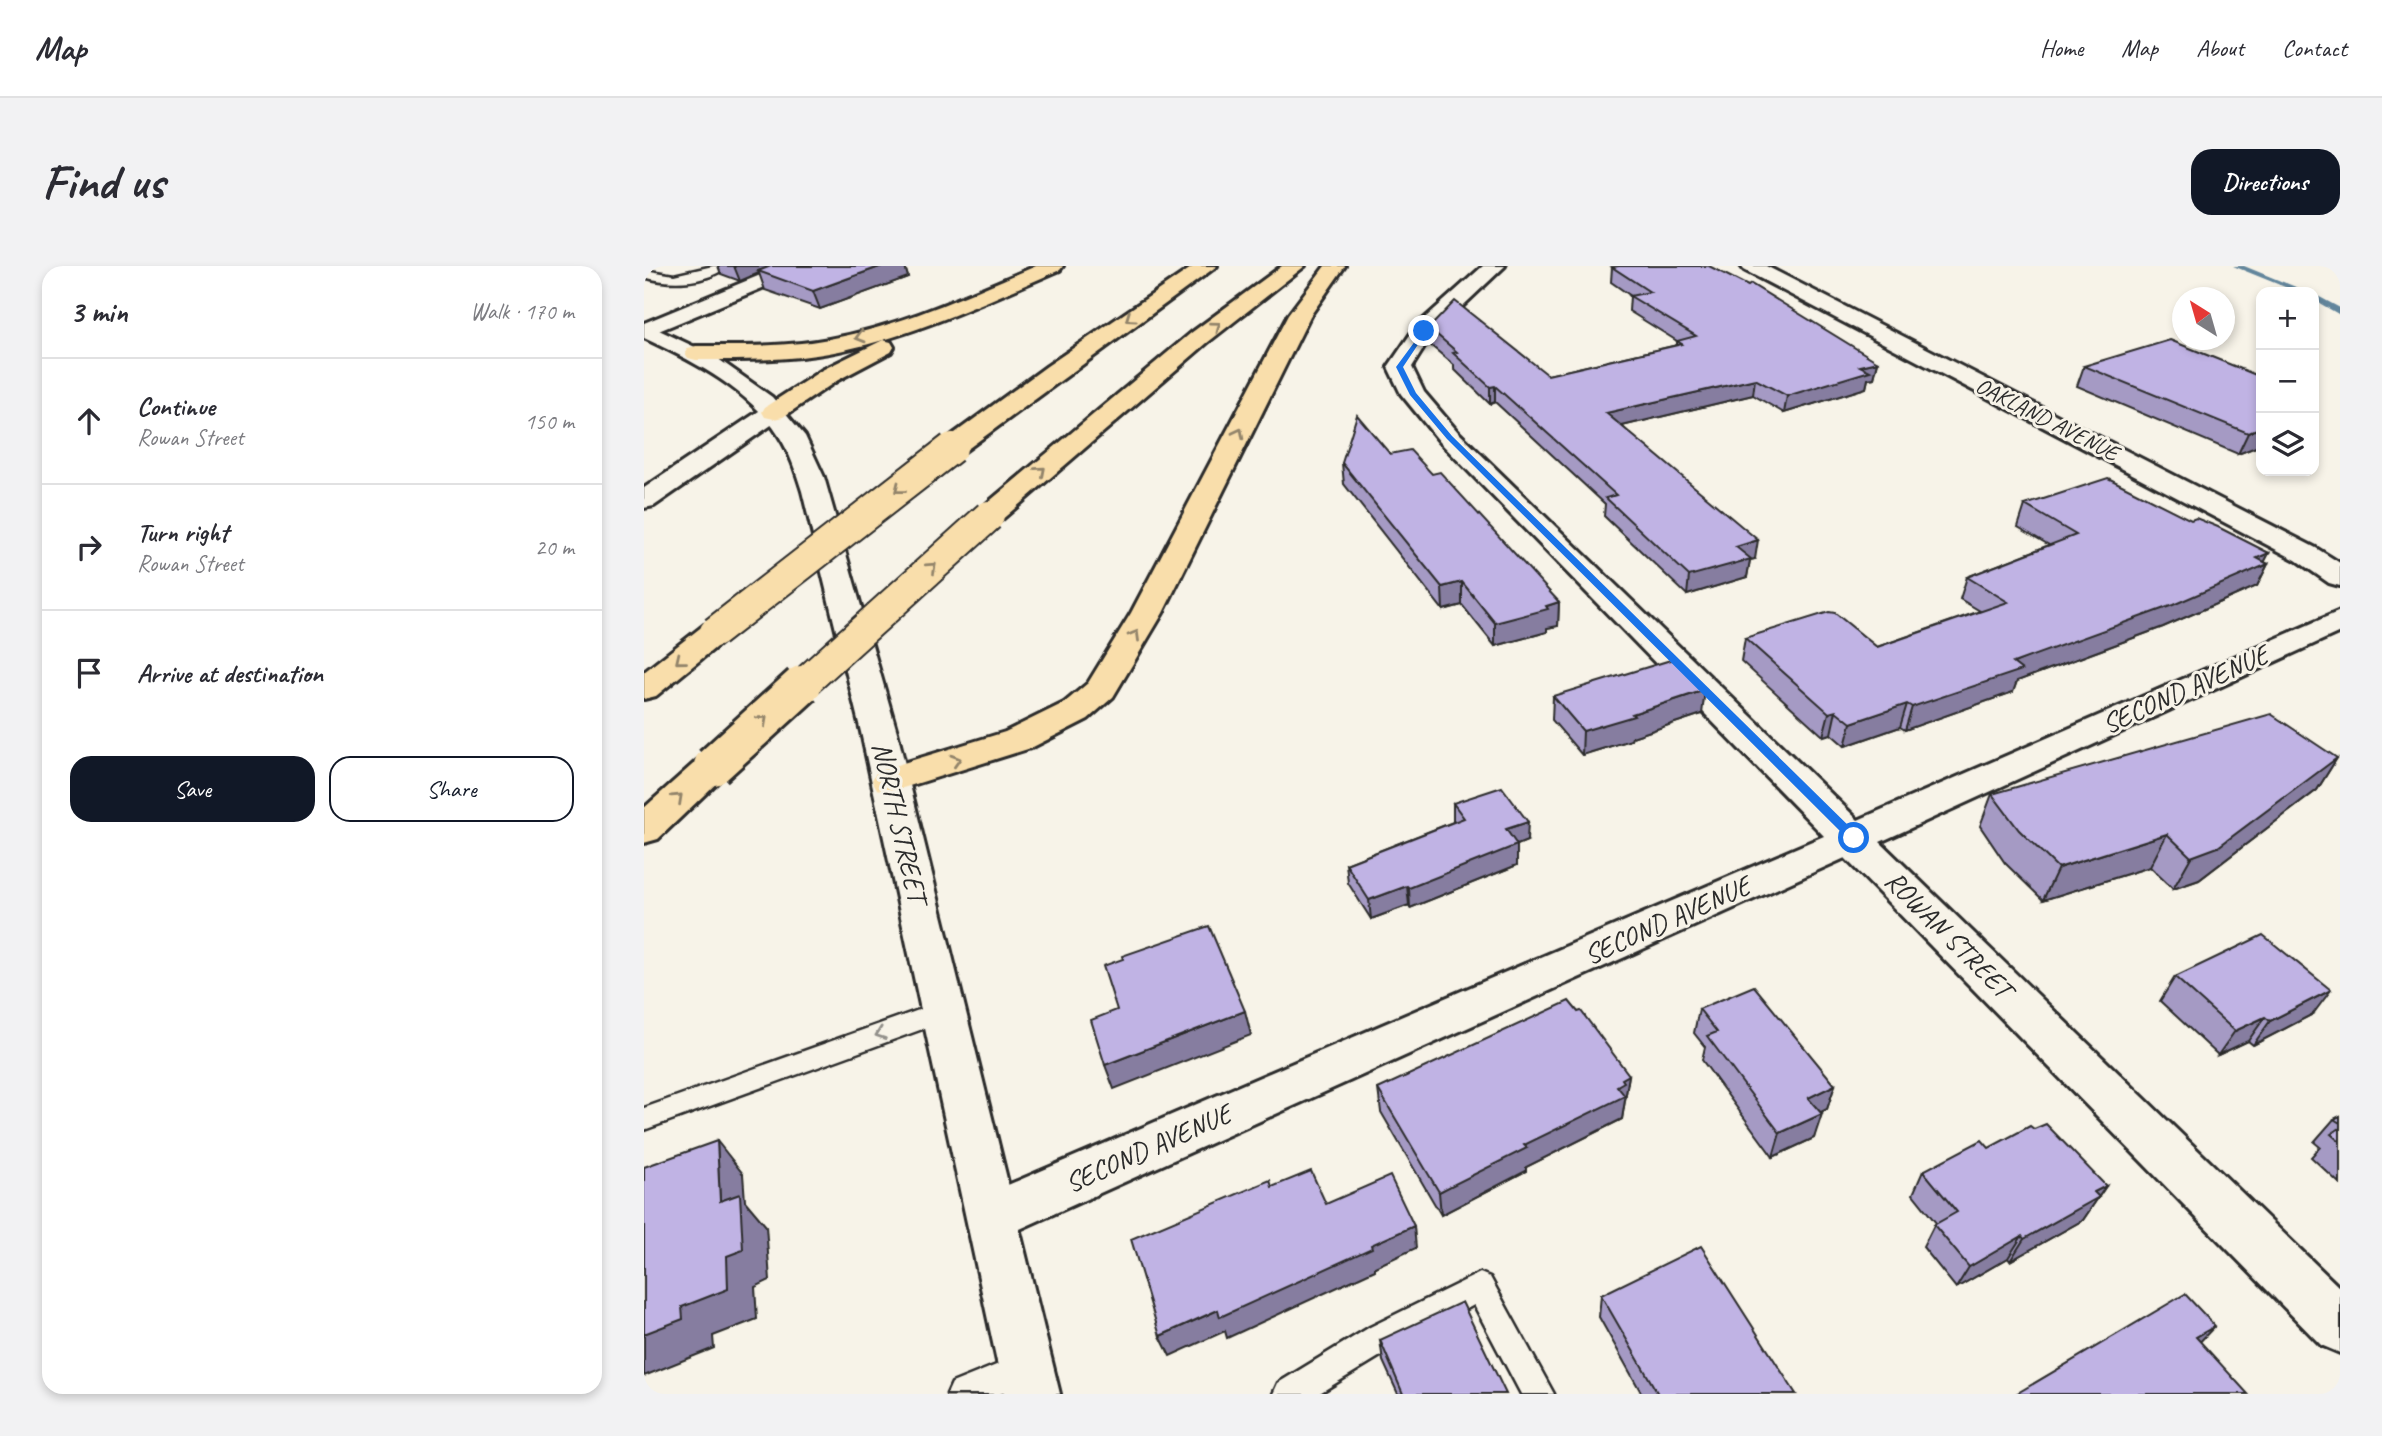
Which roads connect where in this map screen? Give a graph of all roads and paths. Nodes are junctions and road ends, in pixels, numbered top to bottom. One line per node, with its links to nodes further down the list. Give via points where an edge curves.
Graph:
1 (650, 266): 10 (lane)
2 (723, 266): 10 (lane, via 676,280)
3 (799, 266): 12 (street)
4 (1052, 266): 11 (highway)
5 (1207, 266): 18 (highway, one-way to 18, bridge, via 953,447)
6 (1295, 266): 20 (highway, one-way to 6, bridge, via 989,516 1168,364)
7 (1335, 266): 19 (highway, one-way to 7, via 1018,740 1076,710 1101,690 1147,614 1300,315)
8 (1495, 266): 21 (street, ROWAN STREET, via 1424,331 1400,367 1413,394 1449,437)
9 (1751, 266): 16 (street, OAKLAND AVENUE, via 2306,554)
10 (644, 271)
11 (1017, 281): 13 (highway, one-way to 13, via 910,323 831,346 768,354); 14 (highway, via 841,369)
12 (644, 330): 13 (street, NORTH STREET)
13 (696, 353): 14 (street, NORTH STREET)
14 (774, 412): 15 (street); 19 (street, NORTH STREET, via 804,458 816,491)
15 (644, 500)
16 (2340, 577)
17 (2340, 620): 21 (street, SECOND AVENUE)
18 (644, 689)
19 (890, 779): 22 (street, NORTH STREET)
20 (644, 830)
21 (1854, 838): 24 (street, SECOND AVENUE); 25 (street, ROWAN STREET)
22 (944, 1012): 23 (lane, one-way to 23); 24 (street, NORTH STREET)
23 (644, 1119)
24 (993, 1216): 26 (street, NORTH STREET)
25 (2340, 1325)
26 (1029, 1381): 27 (lane)
27 (963, 1394)
28 (1289, 1394): 29 (lane, via 1381,1338 1480,1287)
29 (1538, 1394)

